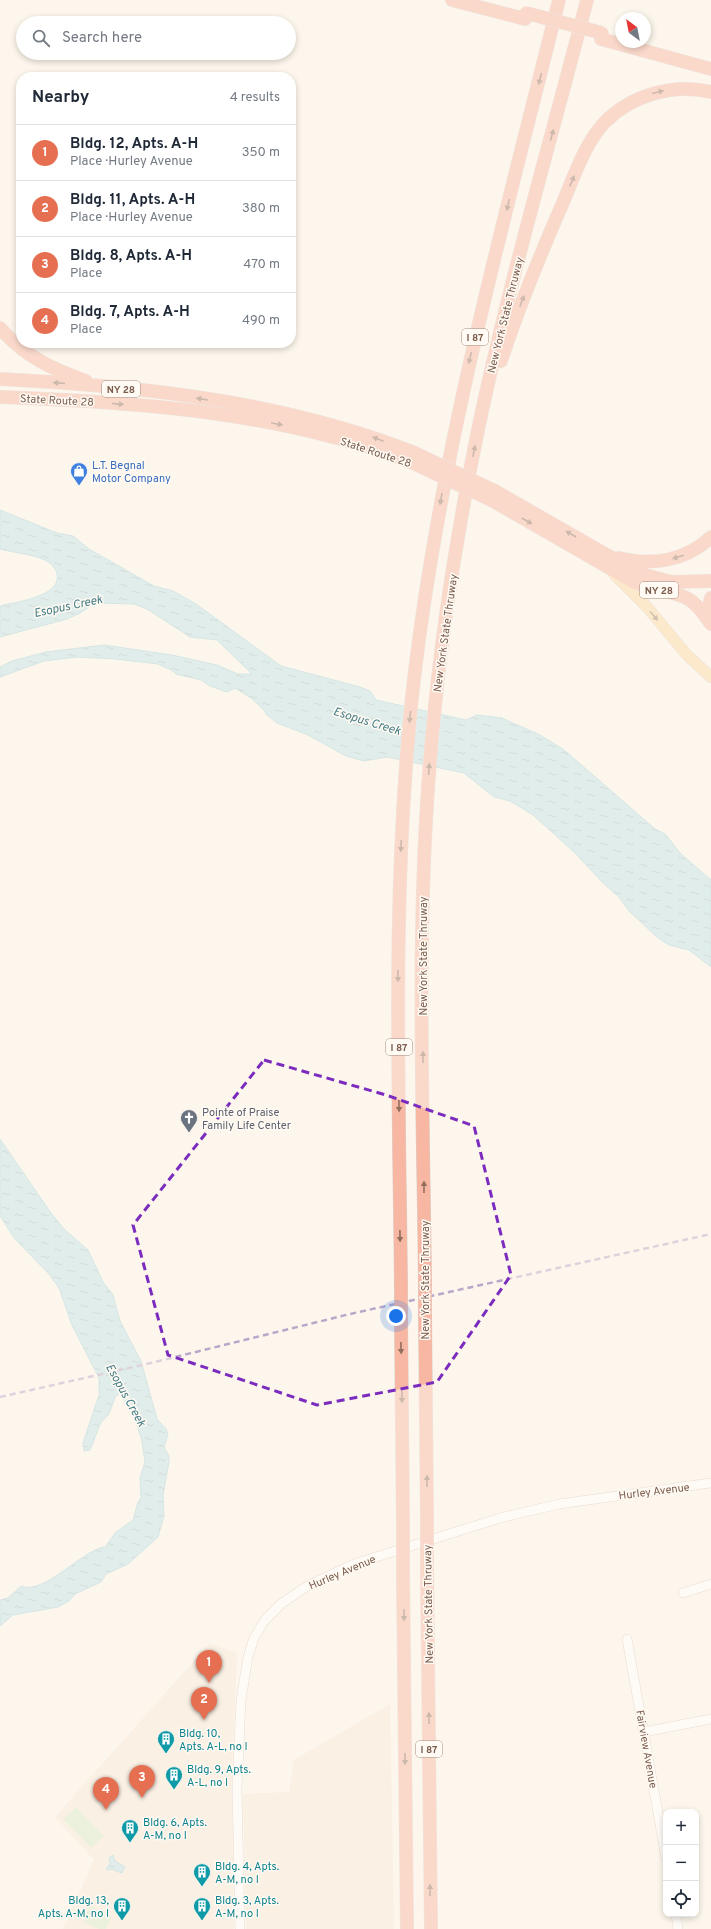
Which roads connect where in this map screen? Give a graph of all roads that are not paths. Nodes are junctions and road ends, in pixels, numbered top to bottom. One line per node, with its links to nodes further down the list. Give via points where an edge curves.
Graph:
1 (452, 0): 6 (highway)
2 (475, 0): 6 (highway)
3 (555, 0): 10 (highway)
4 (559, 0): 10 (highway, I 87)
5 (587, 0): 22 (highway, New York State Thruway / I 87, one-way to 5, via 507,306)
6 (526, 16): 7 (highway)
7 (601, 36): 8 (highway); 12 (highway)
8 (615, 37)
9 (651, 46): 11 (highway)
10 (546, 54): 42 (highway, I 87, one-way to 42, bridge, via 483,300 455,426 431,553 414,678 403,807 398,936)
11 (711, 62)
12 (711, 68)
13 (711, 92): 22 (highway, one-way to 13, via 529,283 581,161 595,135 614,114 651,94 680,89)
14 (0, 328): 15 (highway)
15 (16, 345)
16 (19, 348): 18 (highway, via 42,363)
17 (0, 379): 18 (highway, State Route 28 / NY 28, one-way to 17)
18 (107, 388): 23 (highway, State Route 28 / NY 28, one-way to 18, via 351,430 275,412 188,397)
19 (0, 397): 20 (highway, State Route 28 / NY 28)
20 (79, 401): 21 (highway); 23 (highway, State Route 28 / NY 28, one-way to 23, via 187,410 275,424)
21 (0, 406)
22 (478, 431): 43 (highway, New York State Thruway / I 87, one-way to 22, bridge, via 422,937 427,808 438,681 454,565)
23 (414, 458): 24 (highway, State Route 28 / NY 28, bridge)
24 (494, 496): 26 (highway, State Route 28 / NY 28, one-way to 24); 27 (highway, State Route 28 / NY 28, one-way to 27)
25 (711, 538): 26 (highway, one-way to 26, via 692,551 661,561 638,561)
26 (605, 554): 28 (highway, State Route 28 / NY 28, via 636,571 663,580 683,583)
27 (608, 568): 31 (highway, State Route 28 / NY 28, via 643,586 690,599); 32 (main road, one-way to 32, via 647,607 687,655)
28 (711, 581)
29 (711, 598): 30 (highway)
30 (711, 621)
31 (711, 624)
32 (711, 677)
33 (711, 1483): 41 (street, Hurley Avenue, via 559,1504 500,1518 354,1564 308,1585 282,1603 265,1620 254,1638 241,1700 237,1784)
34 (711, 1584): 35 (street)
35 (683, 1593)
36 (627, 1640): 38 (street, Fairview Avenue)
37 (711, 1719): 38 (street)
38 (644, 1732): 39 (street, Fairview Avenue)
39 (664, 1845)
40 (676, 1917): 44 (street)
41 (240, 1929)
42 (407, 1929)
43 (431, 1929)
44 (678, 1929)

